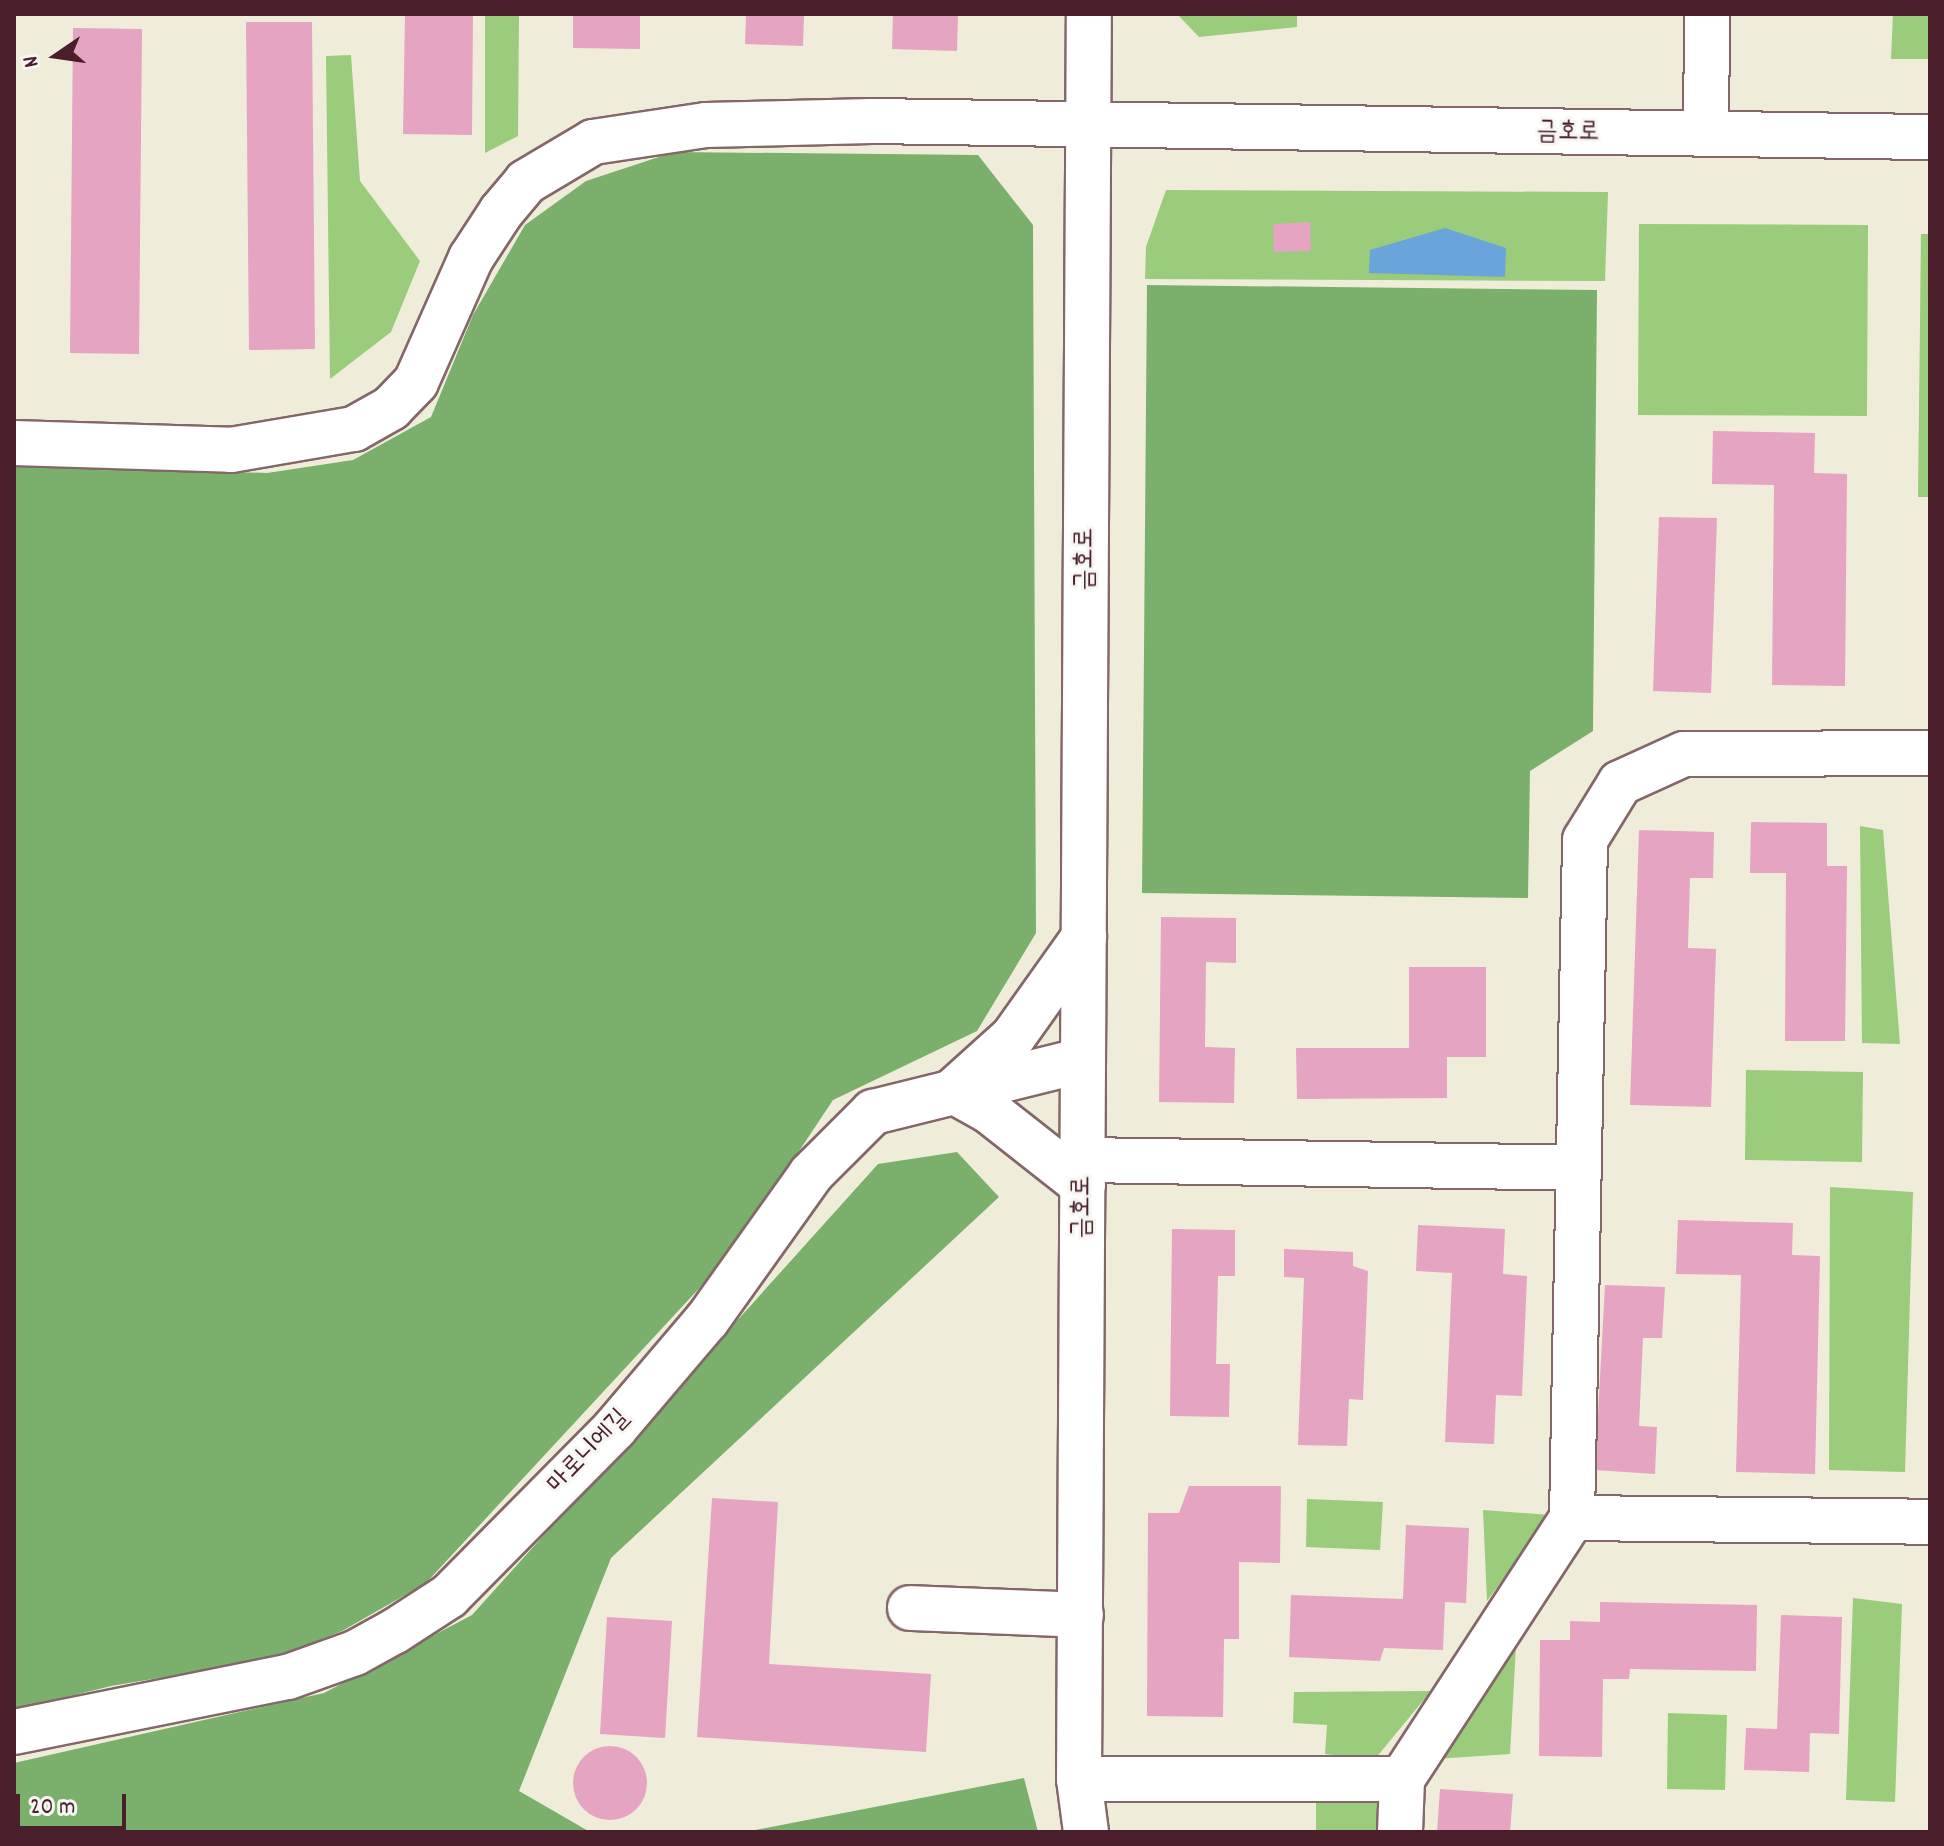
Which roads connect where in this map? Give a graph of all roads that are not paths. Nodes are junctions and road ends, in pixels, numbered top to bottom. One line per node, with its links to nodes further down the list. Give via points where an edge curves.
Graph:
1 (1089, 14): 3 (street)
2 (1707, 14): 4 (street)
3 (1087, 127): 4 (street, 금호로); 6 (street, via 871,121 706,125 593,142 526,182 471,258 416,382 391,408 354,429 231,450); 8 (street, 금호로)
4 (1706, 134): 5 (street, 금호로)
5 (1930, 137)
6 (14, 443)
7 (1930, 753): 11 (street, via 1684,754 1620,783 1585,840)
8 (1084, 937): 9 (street, 금호로); 10 (street, via 1013,1037)
9 (1083, 1060): 10 (street, 마로니에길); 12 (street, 금호로)
10 (953, 1091): 12 (street); 17 (street, 마로니에길, via 873,1112 838,1143 687,1344 615,1428 449,1596 355,1653 288,1677)
11 (1578, 1168): 12 (street); 13 (street)
12 (1083, 1172): 16 (street, 금호로)
13 (1572, 1518): 14 (street); 19 (street)
14 (1930, 1522)
15 (910, 1608): 16 (street)
16 (1081, 1615): 18 (street, 금호로)
17 (14, 1732)
18 (1079, 1779): 19 (street); 20 (street, 금호로)
19 (1402, 1779): 21 (street)
20 (1086, 1832)
21 (1400, 1832)

